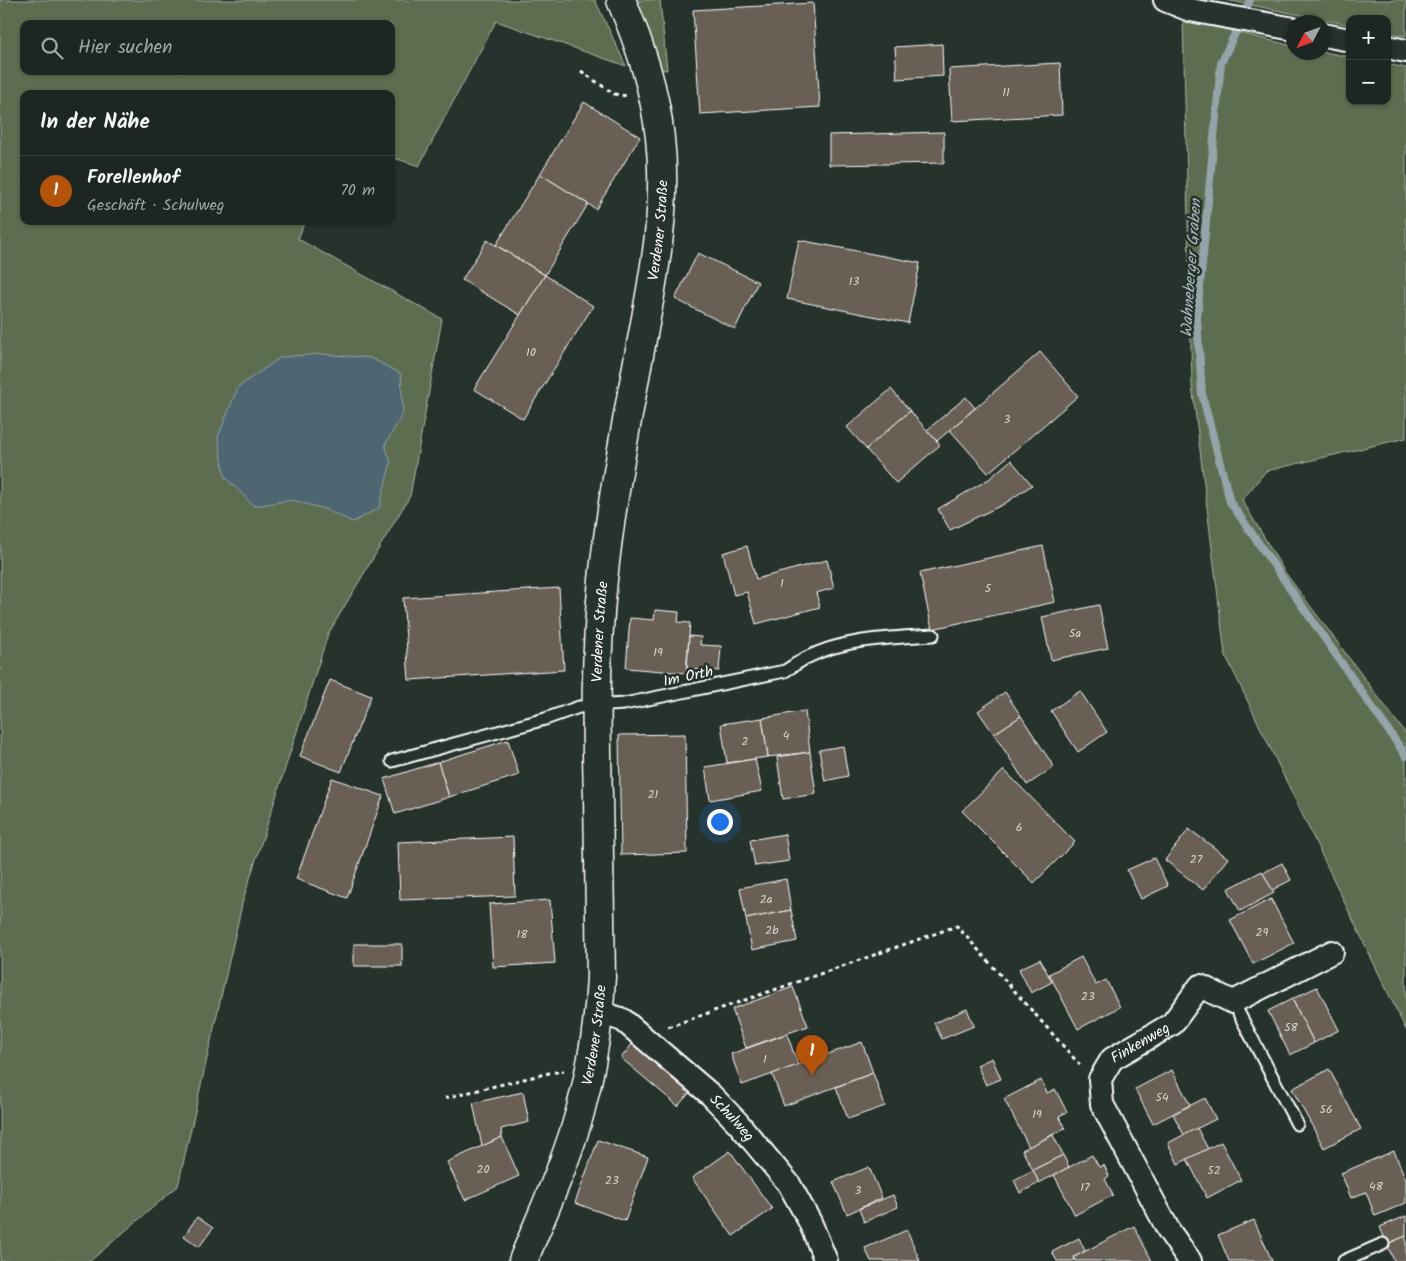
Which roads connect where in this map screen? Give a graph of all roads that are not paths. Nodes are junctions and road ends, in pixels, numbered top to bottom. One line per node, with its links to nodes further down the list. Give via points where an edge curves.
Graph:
1 (621, 0): 9 (street, Verdener Straße, via 639,42 653,92 661,139 661,212 603,579)
2 (1165, 0): 3 (street, via 1190,10)
3 (1286, 28)
4 (1331, 36): 5 (street)
5 (1346, 39)
6 (1391, 48): 7 (street)
7 (1406, 51)
8 (933, 635): 9 (lane, Im Orth, via 849,644 808,657 785,671 624,704)
9 (596, 705): 10 (lane, Im Orth, via 579,707); 13 (street, Verdener Straße)
10 (392, 761)
11 (1332, 952): 12 (street)
12 (1233, 1002): 14 (lane); 18 (street, Finkenweg, via 1200,986 1172,1024 1112,1059 1100,1079 1102,1104 1168,1231)
13 (599, 1012): 16 (street, Verdener Straße, via 592,1063 580,1112 564,1161); 17 (street, Schulweg, via 623,1020 725,1108 789,1184)
14 (1297, 1124)
15 (1383, 1244): 19 (lane)
16 (523, 1261)
17 (826, 1261)
18 (1190, 1261)
19 (1344, 1261)

